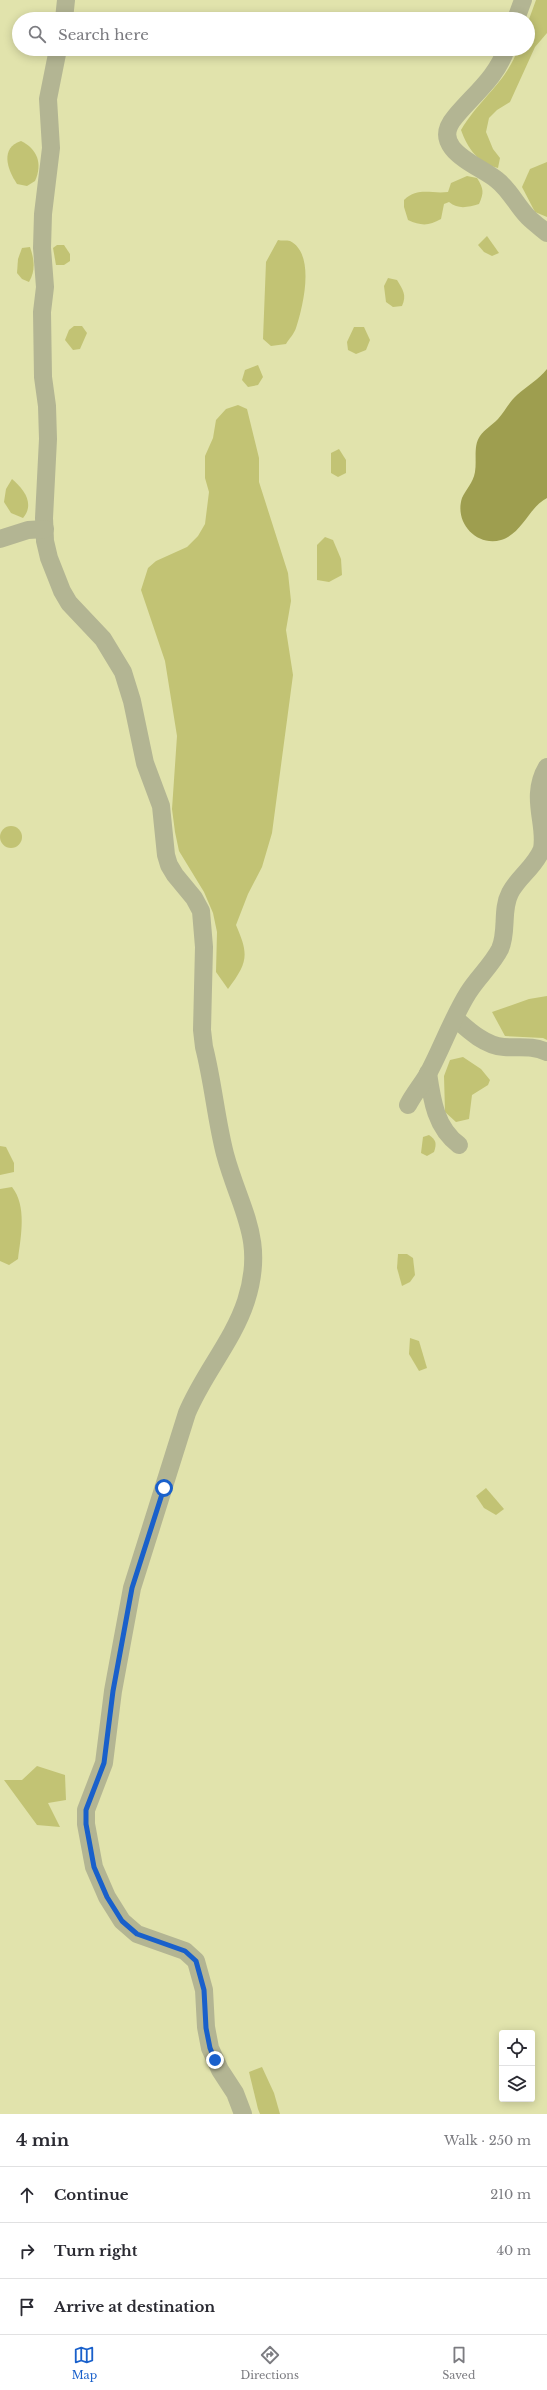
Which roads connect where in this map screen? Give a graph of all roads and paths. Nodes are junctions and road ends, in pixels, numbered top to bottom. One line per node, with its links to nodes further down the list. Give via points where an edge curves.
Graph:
1 (66, 0): 3 (lane)
2 (523, 0): 4 (lane)
3 (65, 12)
4 (519, 12)
5 (57, 56): 8 (lane, via 48,99 51,148 43,214 42,248 45,287 42,312 43,377 48,439)
6 (502, 56): 7 (lane, via 489,81 454,118 449,126 449,141 460,156 498,180 529,218)
7 (547, 233)
8 (45, 529): 9 (lane, via 28,530); 16 (lane, via 49,558 62,591 69,603 103,639 123,672 145,763 161,806 167,860 201,911 204,947 204,1047 225,1154 250,1225 253,1243 251,1282 246,1301 226,1344 196,1391 187,1413 132,1588 113,1691 104,1763 86,1810 87,1836 94,1867 107,1897 122,1921 137,1934 185,1951 196,1961 204,1990 210,2048)
9 (0, 539)
10 (547, 766): 11 (lane, via 540,783 539,794 544,840 542,849 532,865 517,880 506,905 506,927 500,948 466,995)
11 (456, 1019): 12 (lane, via 475,1035 494,1045 532,1047); 13 (lane)
12 (547, 1052)
13 (428, 1073): 14 (lane); 15 (lane, via 442,1128 449,1138)
14 (408, 1105)
15 (459, 1145)
16 (243, 2114)

